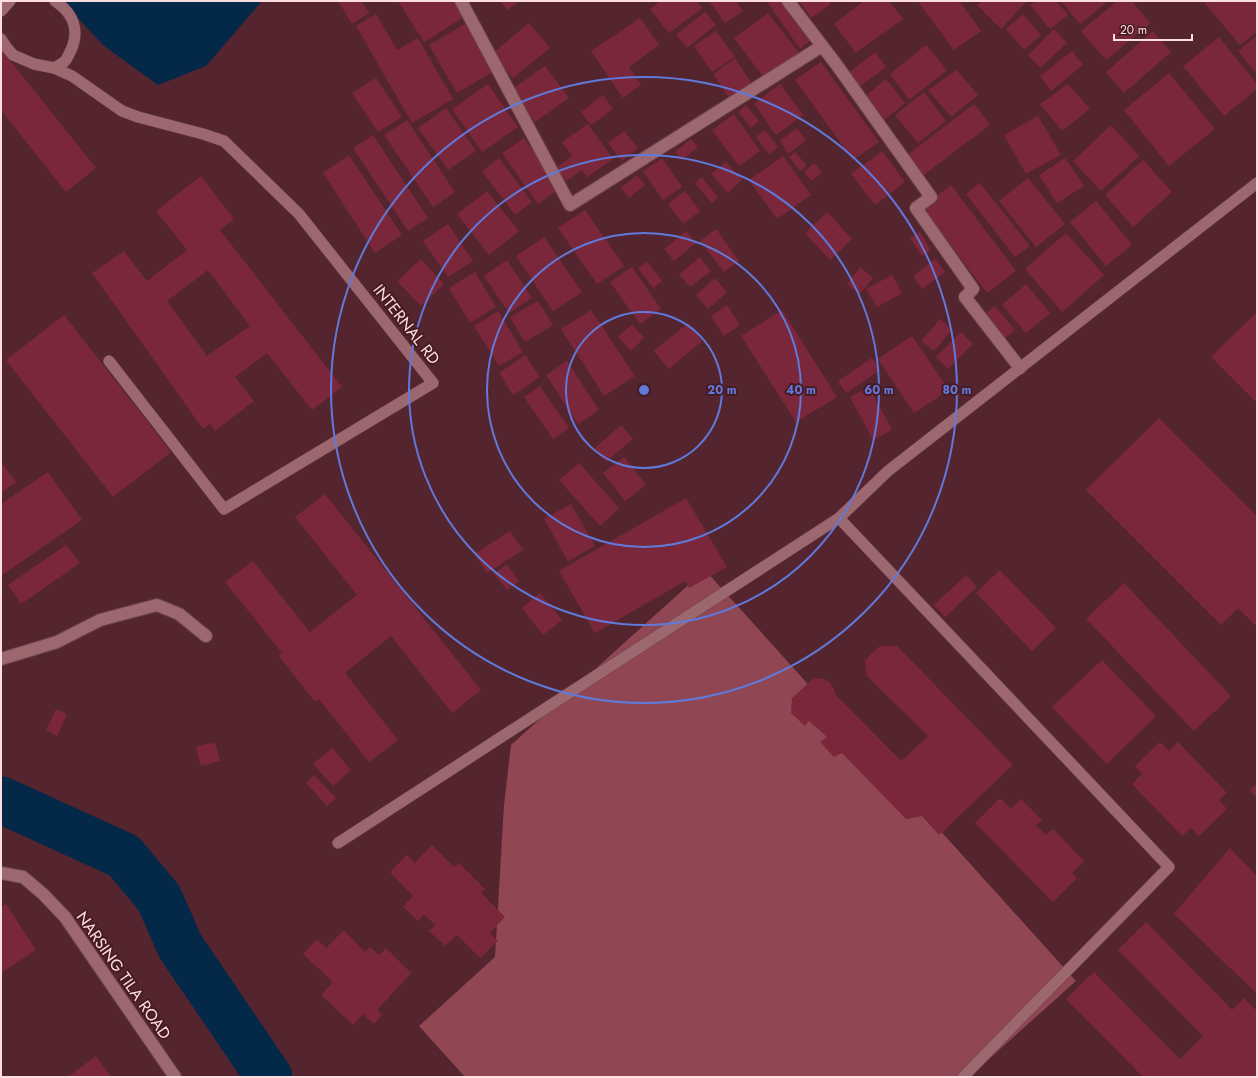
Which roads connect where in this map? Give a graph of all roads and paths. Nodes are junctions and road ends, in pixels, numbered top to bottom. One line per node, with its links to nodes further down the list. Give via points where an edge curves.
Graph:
1 (10, 1): 5 (lane)
2 (55, 1): 8 (lane, via 63,6 75,25 76,37 66,61)
3 (461, 1): 7 (street, via 570,206)
4 (788, 1): 7 (street)
5 (1, 11)
6 (1, 40): 8 (lane, INTERNAL RD, via 13,55 34,64)
7 (822, 46): 11 (street, via 931,198 916,208 973,289 965,297)
8 (54, 68): 10 (lane, INTERNAL RD, via 72,76 122,111 138,118 224,141 299,214 433,383 224,509)
9 (1257, 183): 11 (lane)
10 (109, 361)
11 (1020, 368): 12 (lane, via 888,471)
12 (839, 518): 15 (lane); 18 (lane, via 1169,867)
13 (206, 636): 14 (street, via 179,614 157,605 100,620 58,642)
14 (1, 659)
15 (338, 842)
16 (1, 872): 17 (street, NARSING TILA ROAD, via 23,877 65,917)
17 (175, 1077)
18 (963, 1077)

